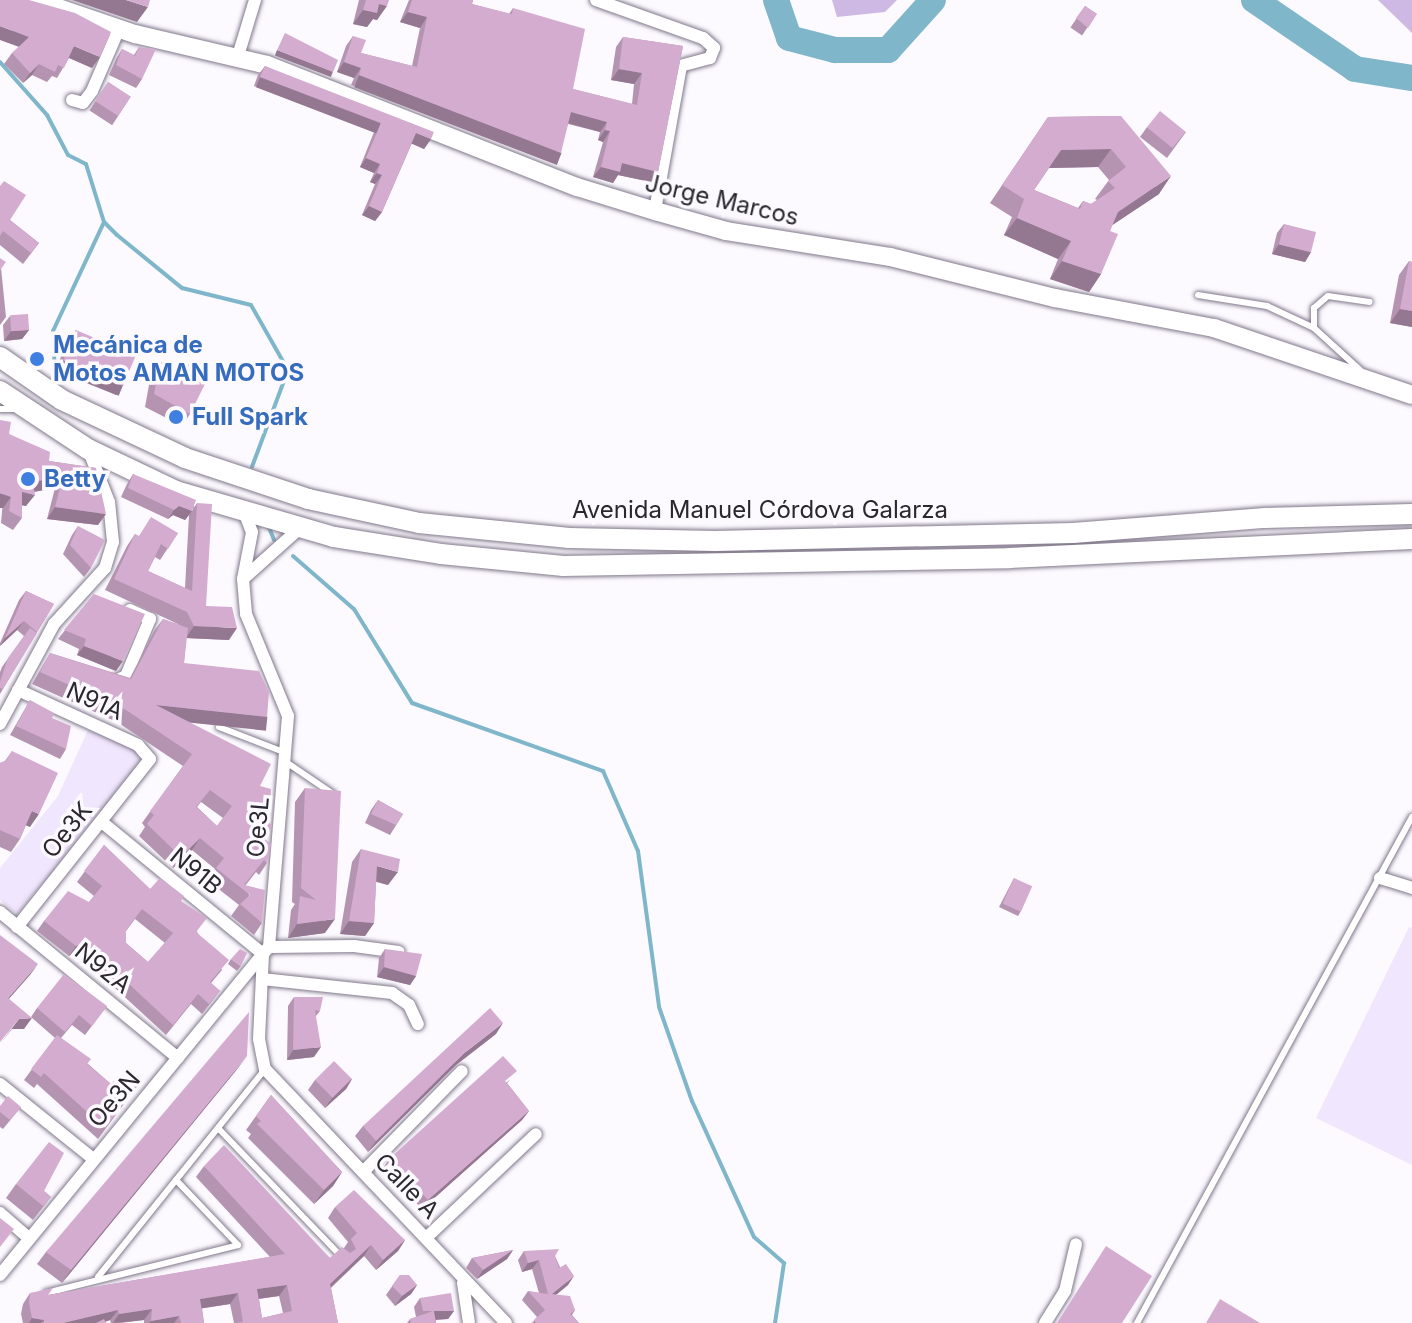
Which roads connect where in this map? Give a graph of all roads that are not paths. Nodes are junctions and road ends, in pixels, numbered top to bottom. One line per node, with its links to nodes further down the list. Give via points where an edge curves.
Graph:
1 (35, 0): 4 (main road, Jorge Marcos)
2 (255, 0): 5 (street)
3 (596, 0): 7 (street, via 703,38 714,48 710,58 681,66)
4 (119, 29): 5 (main road, Jorge Marcos); 6 (street, via 92,91 83,103)
5 (238, 56): 7 (main road, Jorge Marcos, via 577,187)
6 (72, 100)
7 (655, 211): 12 (main road, Jorge Marcos, via 726,231 890,257 1055,298 1214,328)
8 (1198, 295): 10 (lane, via 1267,306)
9 (1370, 302): 10 (lane, via 1328,296 1314,308)
10 (1314, 328): 12 (lane)
11 (0, 357): 21 (main road, Avenida Manuel Córdova Galarza, via 62,400 185,458 308,499 419,523 569,538 715,541)
12 (1365, 376): 14 (main road, Jorge Marcos)
13 (0, 391): 16 (main road, Avenida Manuel Córdova Galarza)
14 (1412, 395)
15 (0, 409): 16 (lane)
16 (27, 410): 17 (main road, Avenida Manuel Córdova Galarza)
17 (88, 449): 18 (main road, Avenida Manuel Córdova Galarza, via 176,491); 25 (street, via 109,502 113,542 105,568)
18 (245, 514): 20 (main road, Avenida Manuel Córdova Galarza); 24 (street, Oe3L, via 252,532)
19 (1412, 514): 21 (main road, Avenida Manuel Córdova Galarza)
20 (300, 528): 23 (main road, Avenida Manuel Córdova Galarza, via 441,554 563,566); 24 (street)
21 (1008, 533): 23 (main road)
22 (1412, 539): 23 (main road, Avenida Manuel Córdova Galarza)
23 (1009, 558)
24 (243, 579): 32 (street, Oe3L, via 254,641 288,716)
25 (86, 592): 26 (street); 29 (street, via 54,624)
26 (150, 619): 27 (street); 28 (street, via 126,676 112,682)
27 (163, 625)
28 (99, 676)
29 (18, 690): 30 (street); 33 (street, N91A, via 138,745)
30 (0, 724)
31 (219, 727): 32 (lane)
32 (287, 758): 34 (lane); 41 (street, Oe3L)
33 (150, 759): 36 (street, Oe3K)
34 (338, 798)
35 (1412, 817): 37 (lane)
36 (102, 822): 40 (street, Oe3K); 41 (street, N91B)
37 (1380, 878): 38 (street); 67 (lane)
38 (1412, 888)
39 (0, 912): 40 (street, N92A)
40 (17, 927): 45 (street, N92A)
41 (266, 950): 42 (street, via 354,946); 43 (street, Oe3L); 45 (street, Oe3N)
42 (407, 953)
43 (262, 979): 44 (street, via 392,993 409,1005); 46 (street, Oe3L, via 259,1039)
44 (418, 1024)
45 (178, 1058): 52 (street, Oe3N)
46 (265, 1069): 48 (street, Oe3L); 50 (lane)
47 (462, 1071): 53 (street)
48 (274, 1083): 53 (street, Calle A)
49 (0, 1084): 52 (street)
50 (218, 1128): 54 (lane); 59 (lane)
51 (536, 1134): 57 (street)
52 (92, 1158): 56 (street, Oe3N)
53 (363, 1172): 57 (street, Calle A)
54 (176, 1180): 62 (lane); 62 (lane, via 238,1245)
55 (0, 1213): 56 (street)
56 (29, 1238): 61 (street, Oe3N)
57 (426, 1238): 60 (street, Calle A)
58 (1076, 1244): 66 (street, via 1065,1291)
59 (343, 1258)
60 (458, 1273): 64 (street, via 468,1294); 65 (street, Calle A)
61 (0, 1275)
62 (98, 1277): 63 (lane)
63 (46, 1293)
64 (469, 1323)
65 (506, 1323)
66 (1045, 1323)
67 (1137, 1323)

